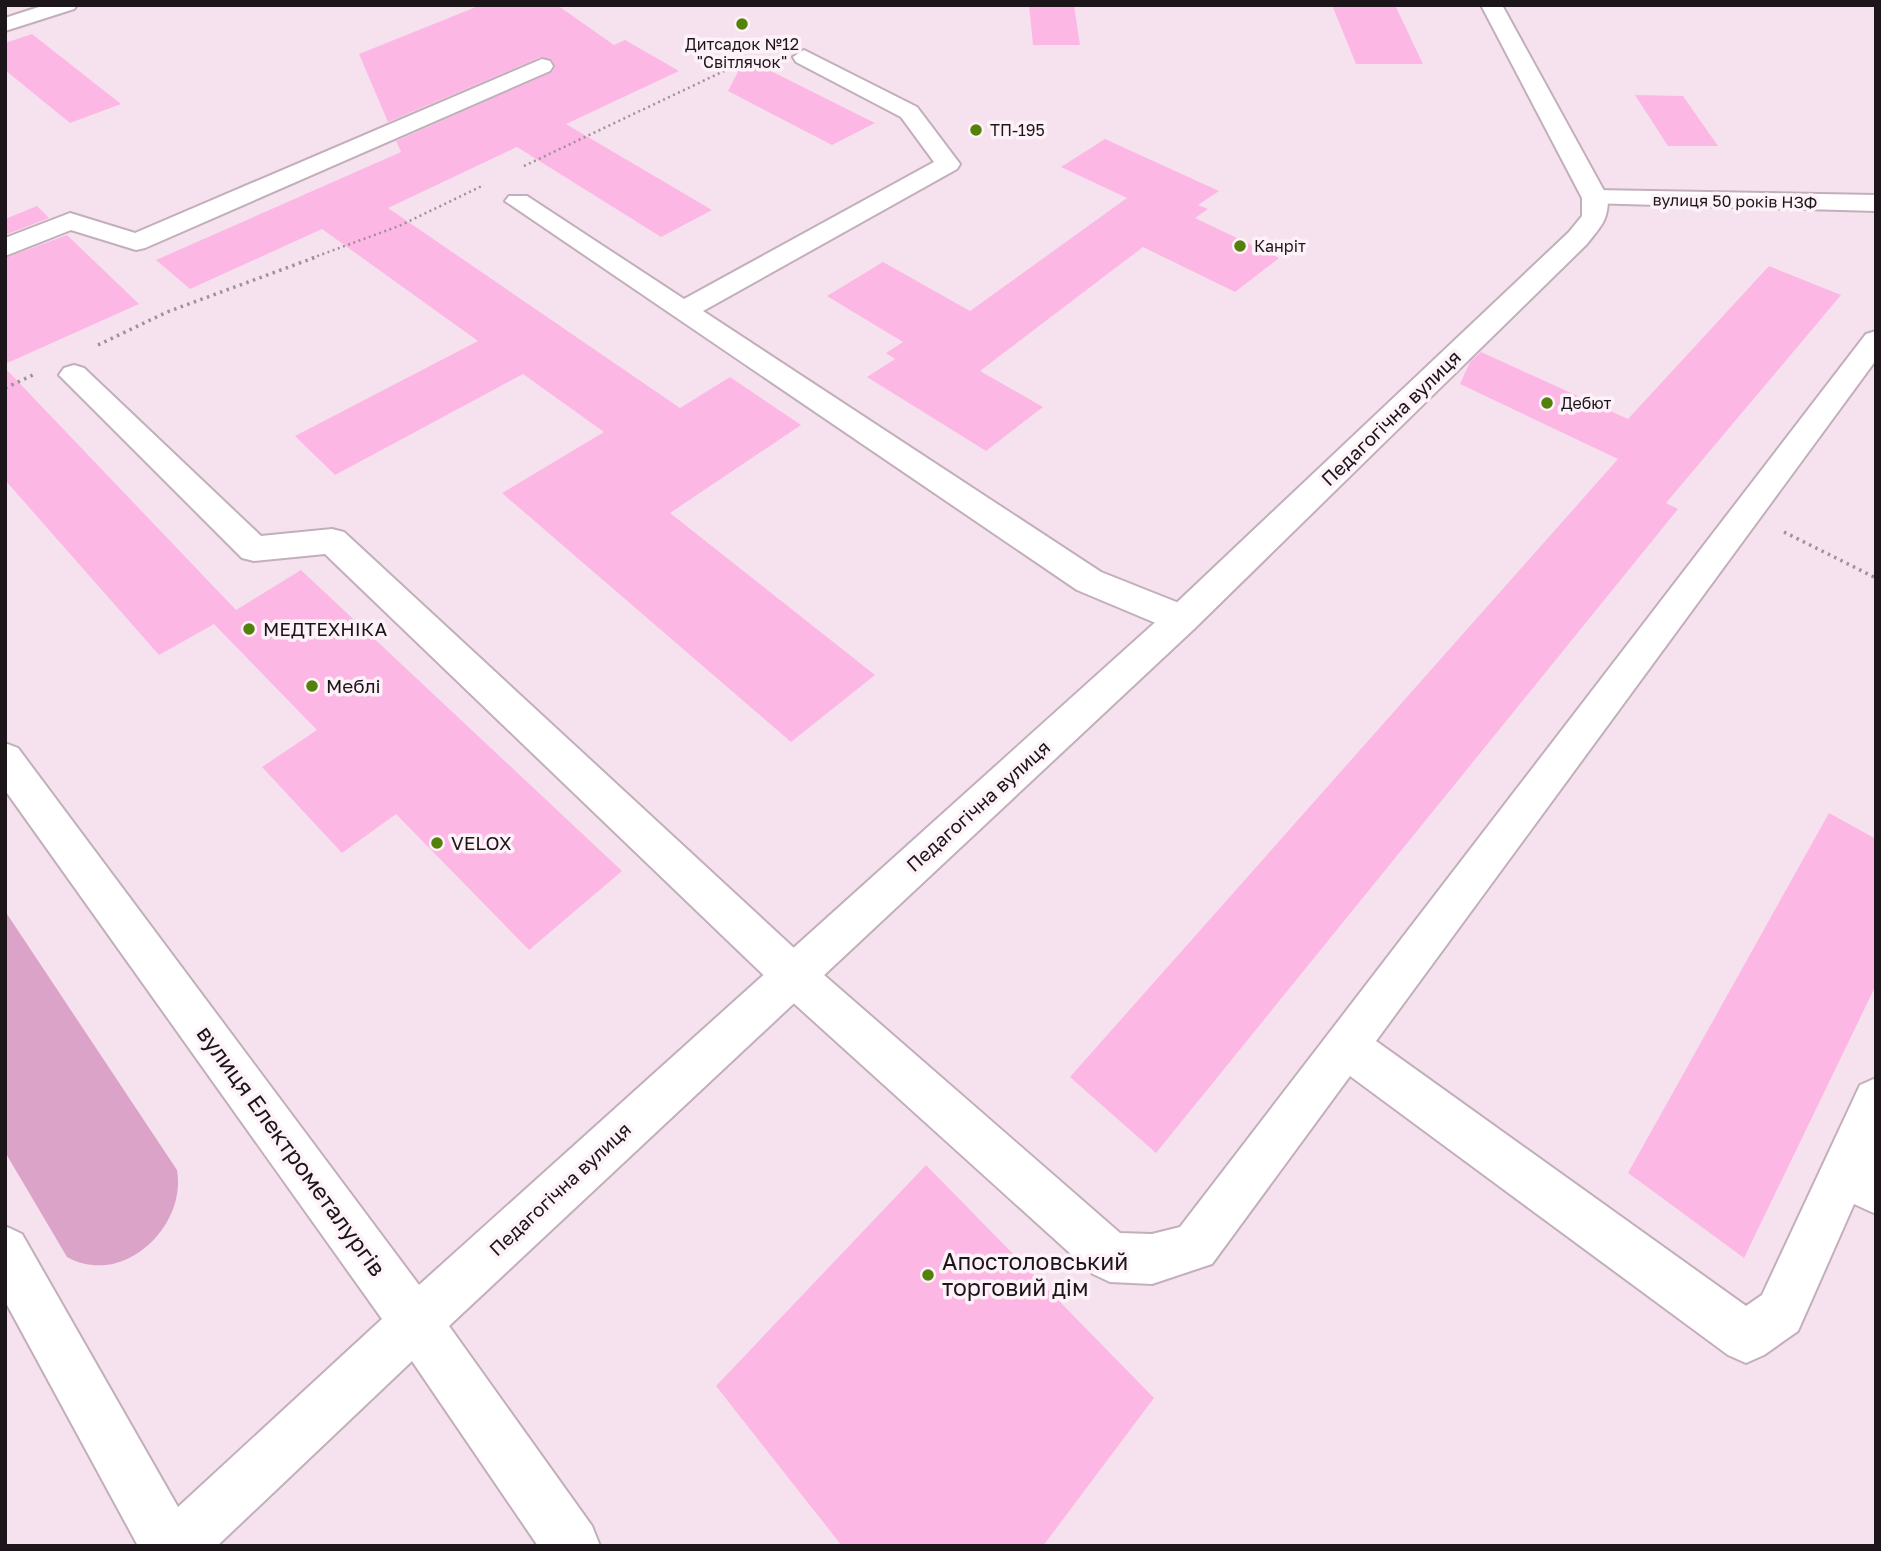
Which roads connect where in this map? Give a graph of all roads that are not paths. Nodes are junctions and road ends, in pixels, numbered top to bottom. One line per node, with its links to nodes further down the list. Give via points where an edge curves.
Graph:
1 (67, 5): 3 (main road)
2 (1491, 5): 6 (main road)
3 (5, 25)
4 (804, 57): 10 (main road, via 909,112 948,164)
5 (542, 66): 9 (main road, via 136,242 70,221)
6 (1595, 198): 8 (main road, вулиця 50 років НЗФ); 13 (main road, Педагогічна вулиця, via 1595,217 1578,238)
7 (518, 201): 10 (main road)
8 (1871, 209)
9 (5, 248)
10 (683, 311): 13 (main road, via 1088,581)
11 (1876, 340): 16 (main road)
12 (70, 364): 15 (main road, via 254,549 332,541)
13 (1182, 619): 15 (main road, Педагогічна вулиця)
14 (5, 759): 20 (main road, вулиця Електрометалургів)
15 (793, 975): 16 (main road, via 1110,1257 1152,1259 1195,1247); 20 (main road, Педагогічна вулиця)
16 (1346, 1046): 18 (main road, via 1746,1337 1780,1313)
17 (1876, 1101): 18 (main road)
18 (1860, 1180)
19 (5, 1251): 21 (main road)
20 (415, 1322): 22 (main road, Педагогічна вулиця); 23 (main road, вулиця Електрометалургів)
21 (169, 1546)
22 (176, 1546)
23 (572, 1546)

